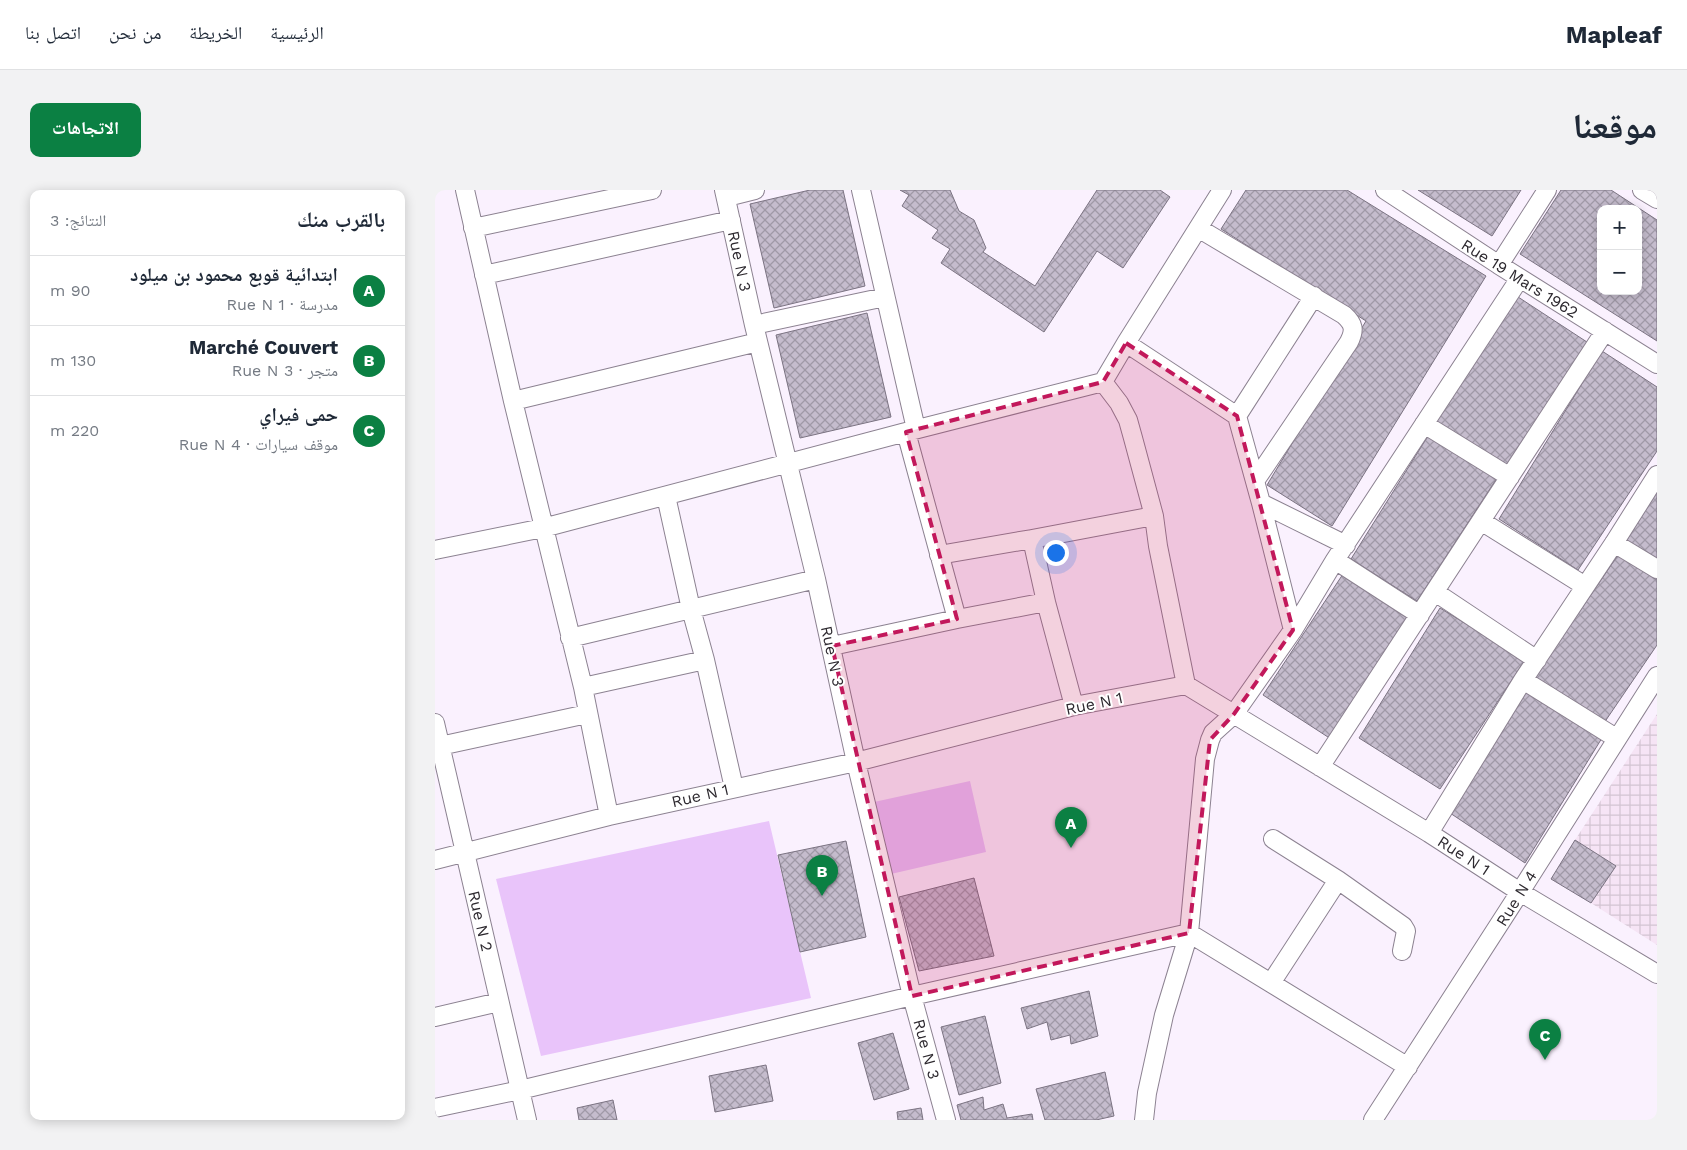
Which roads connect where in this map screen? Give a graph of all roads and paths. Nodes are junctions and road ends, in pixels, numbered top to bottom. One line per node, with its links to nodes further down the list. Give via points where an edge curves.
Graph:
1 (465, 190): 12 (street)
2 (652, 190): 12 (street)
3 (755, 190): 9 (street)
4 (861, 190): 18 (street)
5 (1222, 190): 13 (street)
6 (1385, 190): 14 (street, Rue 19 Mars 1962)
7 (1547, 190): 14 (street)
8 (1643, 190): 10 (street)
9 (726, 194): 11 (street, Rue N 3)
10 (1657, 199)
11 (731, 220): 15 (street); 20 (street, Rue N 3)
12 (473, 228): 15 (street)
13 (1197, 228): 17 (street); 21 (street)
14 (1499, 265): 16 (street, Rue 19 Mars 1962)
15 (483, 275): 24 (street)
16 (1520, 278): 19 (street, Rue 19 Mars 1962); 26 (street)
17 (1314, 296): 25 (street); 31 (street, via 1349,319 1354,332)
18 (885, 298): 20 (street); 27 (street)
19 (1605, 331): 22 (street, Rue 19 Mars 1962); 30 (street)
20 (756, 334): 24 (street); 28 (street, Rue N 3)
21 (1126, 343): 23 (street); 25 (street)
22 (1657, 364)
23 (1103, 382): 27 (street); 34 (street, via 1128,420)
24 (513, 401): 36 (street)
25 (1237, 416): 31 (street)
26 (1424, 424): 30 (street); 39 (street)
27 (911, 430): 28 (street); 41 (street)
28 (787, 464): 32 (street); 44 (street, Rue N 3)
29 (1657, 474): 38 (street)
30 (1510, 477): 35 (street)
31 (1255, 481): 33 (street)
32 (666, 496): 36 (street); 48 (street)
33 (1261, 503): 39 (street); 51 (street)
34 (1154, 516): 37 (street); 58 (street)
35 (1481, 521): 45 (street); 46 (street)
36 (543, 528): 40 (street); 52 (street)
37 (1032, 539): 41 (street); 47 (street)
38 (1614, 543): 43 (street); 45 (street)
39 (1346, 546): 42 (street)
40 (435, 550)
41 (939, 555): 50 (street)
42 (1335, 560): 49 (street); 51 (street)
43 (1657, 570)
44 (816, 579): 48 (street); 53 (street, Rue N 3)
45 (1585, 586): 55 (street)
46 (1435, 592): 49 (street); 55 (street)
47 (1046, 602): 50 (street); 60 (street)
48 (691, 609): 52 (street); 54 (street)
49 (1420, 615): 67 (street)
50 (957, 619): 53 (street)
51 (1293, 630): 62 (street)
52 (569, 638): 59 (street)
53 (832, 646): 66 (street, Rue N 3)
54 (705, 660): 59 (street); 68 (street)
55 (1537, 660): 56 (street)
56 (1523, 680): 64 (street); 70 (street)
57 (1655, 682): 64 (street, Rue N 4)
58 (1186, 685): 60 (street, Rue N 1); 62 (street, Rue N 1)
59 (583, 687): 61 (street)
60 (1074, 706): 66 (street, Rue N 1)
61 (587, 714): 65 (street); 69 (street)
62 (1234, 714): 67 (street, Rue N 1); 76 (street, via 1213,733 1205,759)
63 (435, 723): 65 (street, Rue N 2)
64 (1617, 738): 75 (street, Rue N 4)
65 (440, 746): 72 (street, Rue N 2)
66 (856, 762): 68 (street, Rue N 1); 80 (street, Rue N 3)
67 (1320, 767): 70 (street, Rue N 1)
68 (734, 788): 69 (street, Rue N 1)
69 (609, 816): 72 (street, Rue N 1)
70 (1429, 833): 75 (street, Rue N 1)
71 (1273, 839): 74 (street)
72 (465, 854): 73 (street, Rue N 1); 81 (street, Rue N 2)
73 (435, 860)
74 (1338, 880): 77 (street, via 1403,926 1406,931); 79 (street)
75 (1520, 892): 78 (street, Rue N 1); 83 (street, Rue N 4)
76 (1189, 933): 79 (street); 80 (street); 88 (street, via 1164,1015)
77 (1402, 951)
78 (1657, 974)
79 (1271, 982): 83 (street)
80 (912, 996): 84 (street); 87 (street, Rue N 3)
81 (499, 1002): 82 (street); 84 (street, Rue N 2)
82 (435, 1018)
83 (1408, 1067): 89 (street, Rue N 4)
84 (520, 1090): 85 (street); 86 (street, Rue N 2)
85 (438, 1112)
86 (527, 1120)
87 (947, 1120)
88 (1144, 1120)
89 (1373, 1120)

